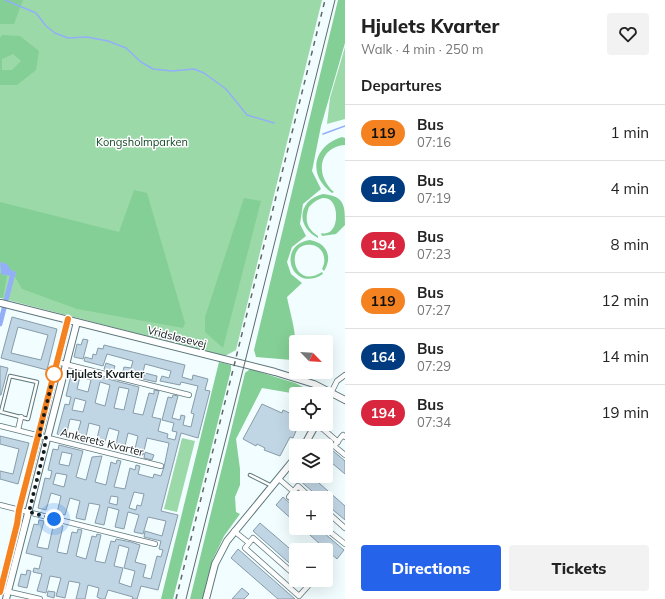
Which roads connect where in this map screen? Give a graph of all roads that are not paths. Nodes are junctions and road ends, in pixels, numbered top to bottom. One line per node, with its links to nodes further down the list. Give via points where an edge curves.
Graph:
1 (0, 303): 2 (street, Vridsløsevej)
2 (68, 319): 3 (street, Vridsløsevej); 4 (street)
3 (77, 322): 5 (street); 7 (street, Vridsløsevej, via 275,372)
4 (57, 362): 5 (street); 16 (street)
5 (65, 364): 10 (street); 17 (street)
6 (345, 375): 8 (street)
7 (319, 387)
8 (333, 388)
9 (333, 393): 11 (street, Vridsløsevej)
10 (189, 394)
11 (345, 400)
12 (21, 417): 12 (lane, via 1,412 10,376 37,382 28,419); 14 (street)
13 (0, 426): 14 (street, Ankerets Kvarter)
14 (18, 430): 16 (street, Ankerets Kvarter)
15 (325, 431): 19 (street)
16 (39, 435): 17 (street, Ankerets Kvarter); 30 (street)
17 (46, 437): 21 (street, Ankerets Kvarter); 31 (street)
18 (345, 437): 19 (street, via 343,435)
19 (338, 442): 20 (street, via 334,446)
20 (345, 455)
21 (161, 466)
22 (289, 466): 24 (street)
23 (250, 475): 25 (lane)
24 (278, 479): 25 (street); 26 (street)
25 (272, 486): 34 (street)
26 (293, 491)
27 (295, 491): 28 (street, via 298,486)
28 (303, 491)
29 (0, 505): 30 (street)
30 (19, 510): 31 (street); 41 (street)
31 (29, 512): 37 (street); 41 (street)
32 (333, 517): 33 (street)
33 (345, 528)
34 (234, 531): 36 (street); 44 (street, via 215,564)
35 (333, 534): 38 (street)
36 (249, 543): 39 (street, via 253,538); 40 (street, via 245,548 299,596)
37 (155, 544)
38 (345, 544)
39 (289, 570)
40 (307, 587)
41 (3, 591): 42 (street); 43 (street)
42 (6, 599)
43 (40, 599)
44 (206, 599)

